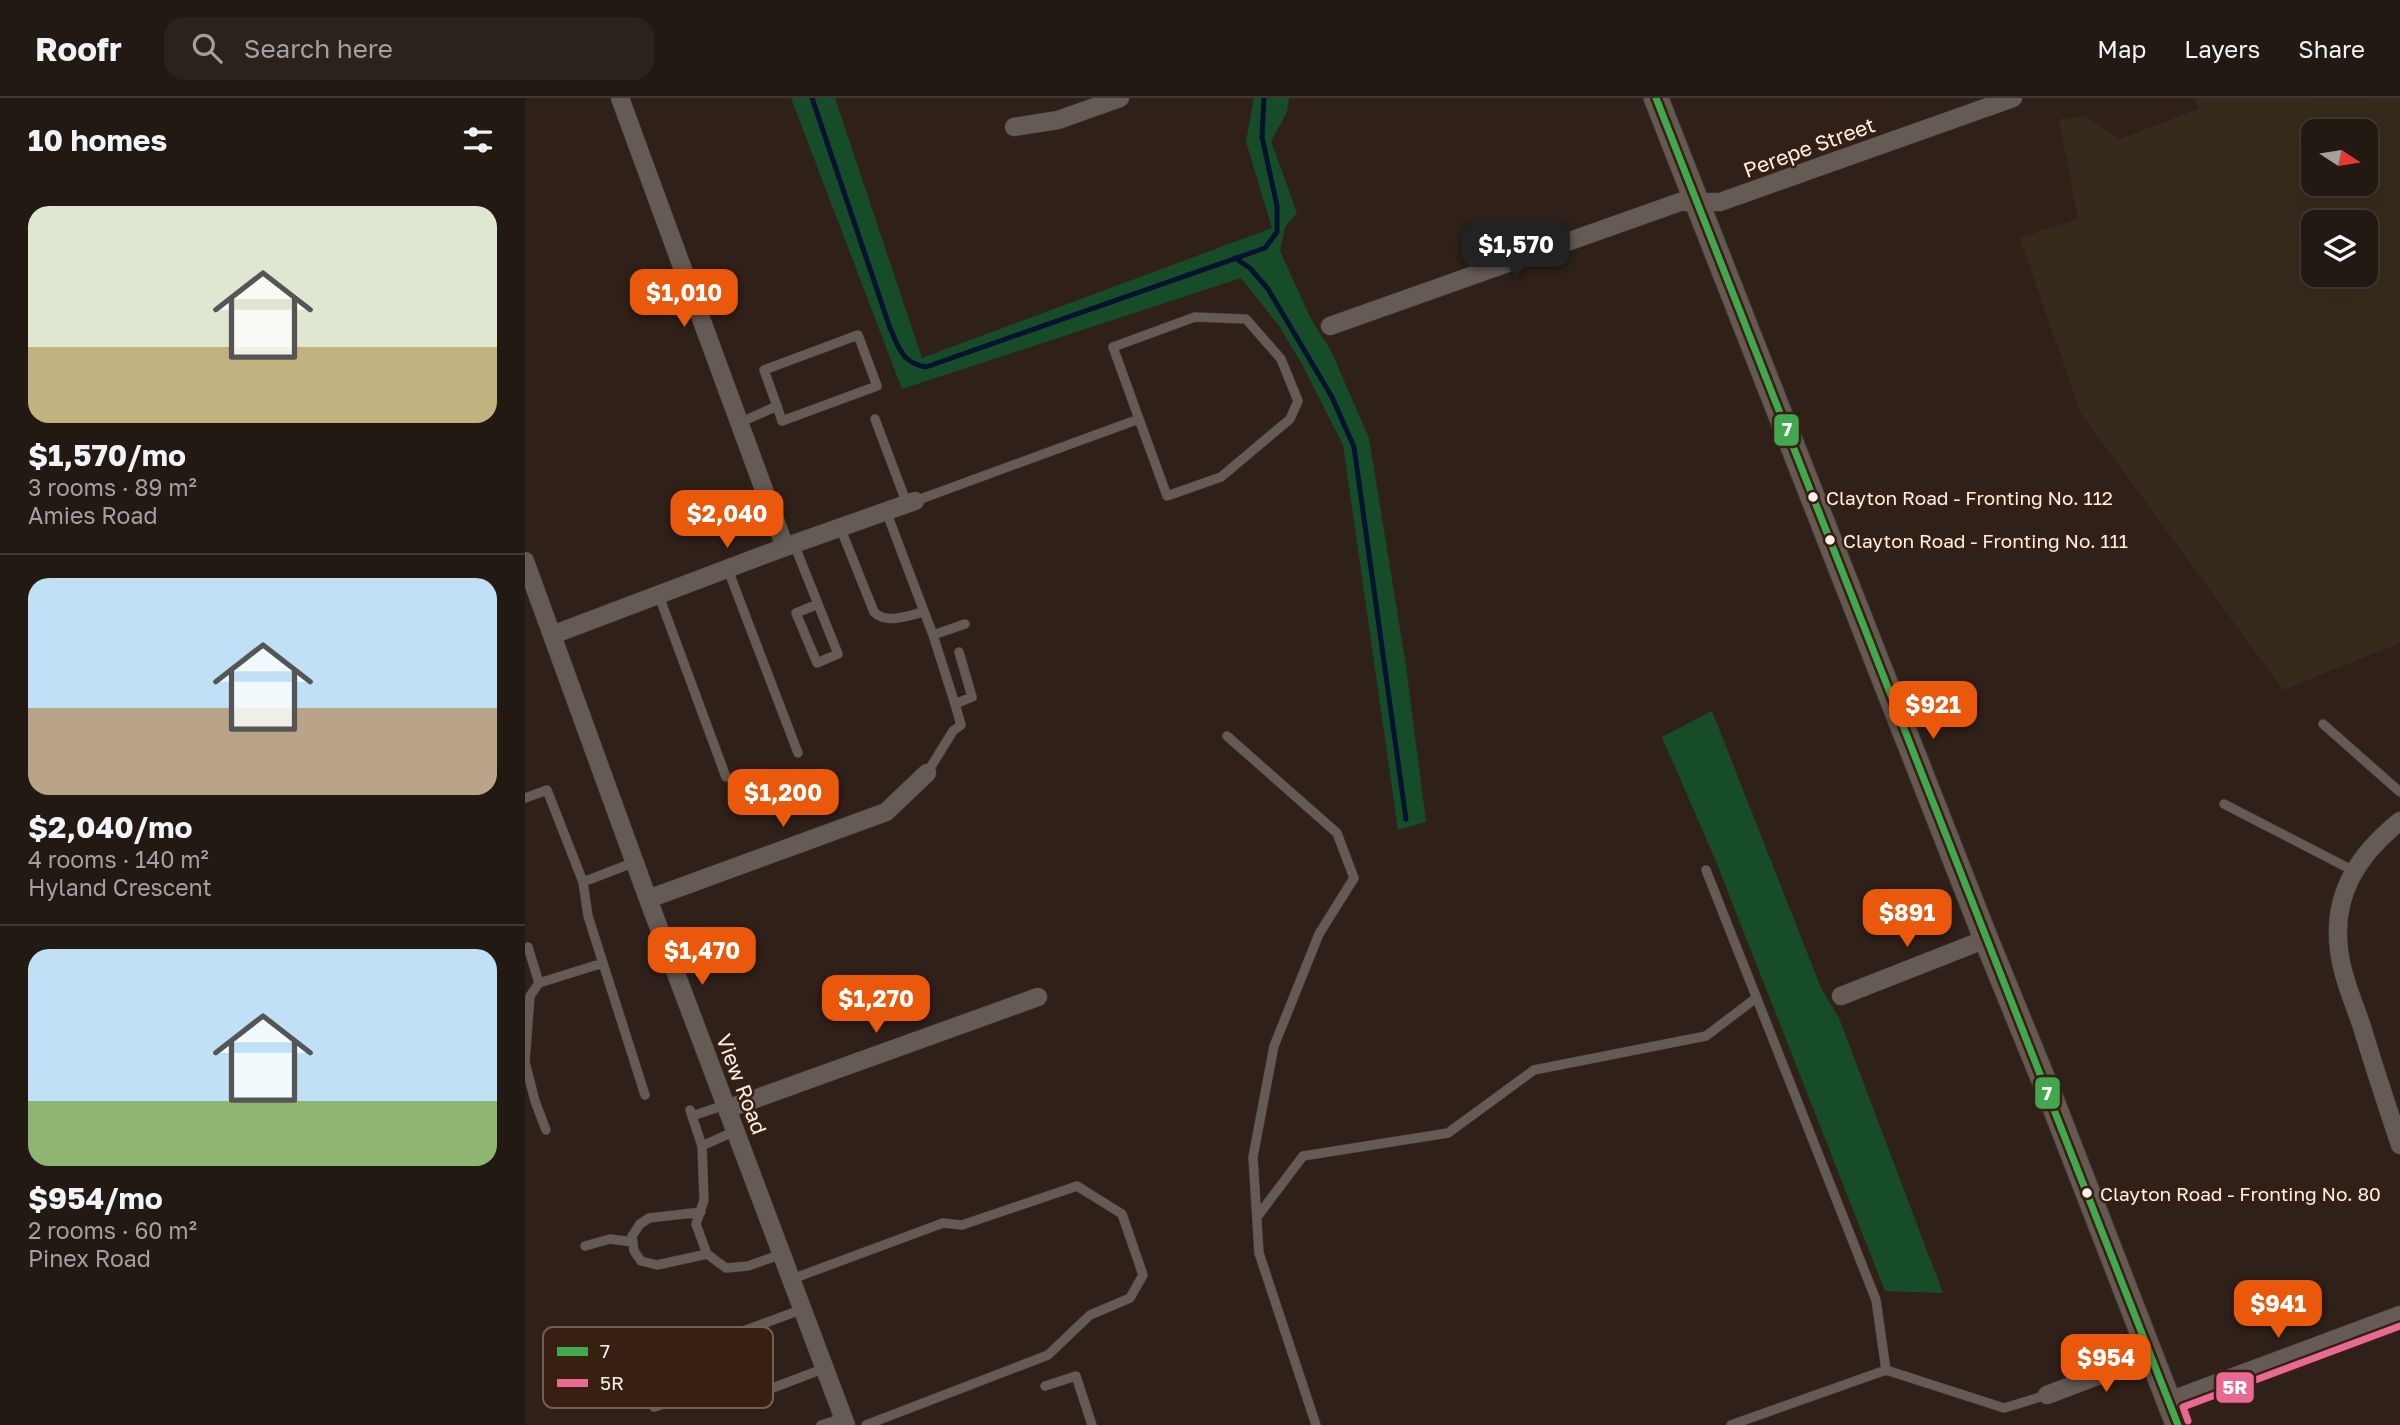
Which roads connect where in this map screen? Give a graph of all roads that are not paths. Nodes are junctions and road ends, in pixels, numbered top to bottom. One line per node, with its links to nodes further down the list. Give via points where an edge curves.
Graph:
1 (620, 98): 11 (street)
2 (1121, 98): 5 (street, via 1058,120)
3 (1656, 98): 6 (main road)
4 (2013, 98): 6 (street, Perepe Street, via 1720,202)
5 (1014, 127)
6 (1697, 203): 7 (street, Perepe Street, via 1680,202); 40 (main road)
7 (1330, 326)
8 (777, 406): 8 (lane, via 782,421 877,386 858,335 764,370); 11 (lane)
9 (875, 419): 12 (lane)
10 (1139, 419): 10 (lane, via 1113,347 1195,317 1246,319 1281,359 1298,401 1290,419 1221,477 1167,496); 12 (lane)
11 (739, 423): 15 (street)
12 (911, 503): 13 (street)
13 (887, 511): 14 (street); 20 (lane)
14 (840, 527): 15 (street); 20 (lane, via 879,617)
15 (789, 546): 17 (street); 19 (lane)
16 (525, 561): 22 (street, View Road)
17 (728, 570): 18 (street); 28 (lane)
18 (659, 596): 22 (street); 30 (lane)
19 (818, 604): 19 (lane, via 838,654 817,663 796,613)
20 (925, 612): 23 (lane)
21 (965, 624): 23 (lane)
22 (552, 635): 35 (street, View Road)
23 (933, 635): 25 (lane)
24 (959, 652): 25 (lane, via 972,698)
25 (955, 704): 29 (lane, via 961,725)
26 (2323, 724): 31 (lane)
27 (1227, 736): 54 (lane, via 1337,833 1354,878 1319,934 1275,1046 1253,1157)
28 (798, 753)
29 (927, 773): 39 (street, via 886,812)
30 (726, 777)
31 (2400, 792)
32 (525, 798): 38 (lane, via 547,790)
33 (2224, 804): 37 (lane)
34 (2400, 821): 37 (street)
35 (635, 862): 38 (lane); 39 (street, View Road)
36 (1706, 870): 46 (lane)
37 (2354, 871): 51 (street, via 2344,891 2338,922 2339,951)
38 (583, 882): 42 (lane)
39 (648, 899): 48 (street, View Road)
40 (1986, 939): 44 (street); 63 (main road)
41 (528, 947): 43 (lane)
42 (603, 962): 43 (lane); 47 (lane)
43 (539, 983): 49 (lane, via 530,996 526,1062)
44 (1842, 996)
45 (1038, 998): 48 (street)
46 (1756, 998): 54 (lane, via 1706,1036 1534,1070 1448,1133 1303,1156); 65 (lane, via 1876,1300)
47 (645, 1096)
48 (726, 1107): 50 (street, View Road); 52 (lane, via 691,1113)
49 (546, 1130)
50 (735, 1131): 52 (lane); 58 (street, View Road)
51 (2400, 1145)
52 (702, 1146): 53 (lane)
53 (701, 1212): 55 (lane, via 649,1219 640,1224); 57 (lane, via 697,1224)
54 (1257, 1217): 74 (lane, via 1259,1253)
55 (633, 1242): 56 (lane, via 610,1239); 57 (lane, via 641,1261 657,1265)
56 (585, 1246)
57 (707, 1254): 58 (lane, via 726,1268)
58 (782, 1254): 59 (street, View Road)
59 (792, 1279): 60 (street, View Road); 72 (lane, via 943,1223 961,1225 1077,1186 1122,1214 1143,1275 1130,1298 1090,1315 1048,1355)
60 (803, 1308): 62 (lane); 64 (street, View Road)
61 (2400, 1315): 69 (street)
62 (754, 1327)
63 (2150, 1356): 68 (street); 69 (main road)
64 (825, 1368): 67 (lane); 70 (street, View Road)
65 (1886, 1370): 68 (lane, via 2004,1408); 75 (lane)
66 (1045, 1386): 73 (lane, via 1076,1376)
67 (773, 1388)
68 (2047, 1395)
69 (2169, 1401): 76 (main road)
70 (844, 1421): 71 (lane)
71 (821, 1425)
72 (866, 1425)
73 (1092, 1425)
74 (1316, 1425)
75 (1731, 1425)
76 (2178, 1425)

